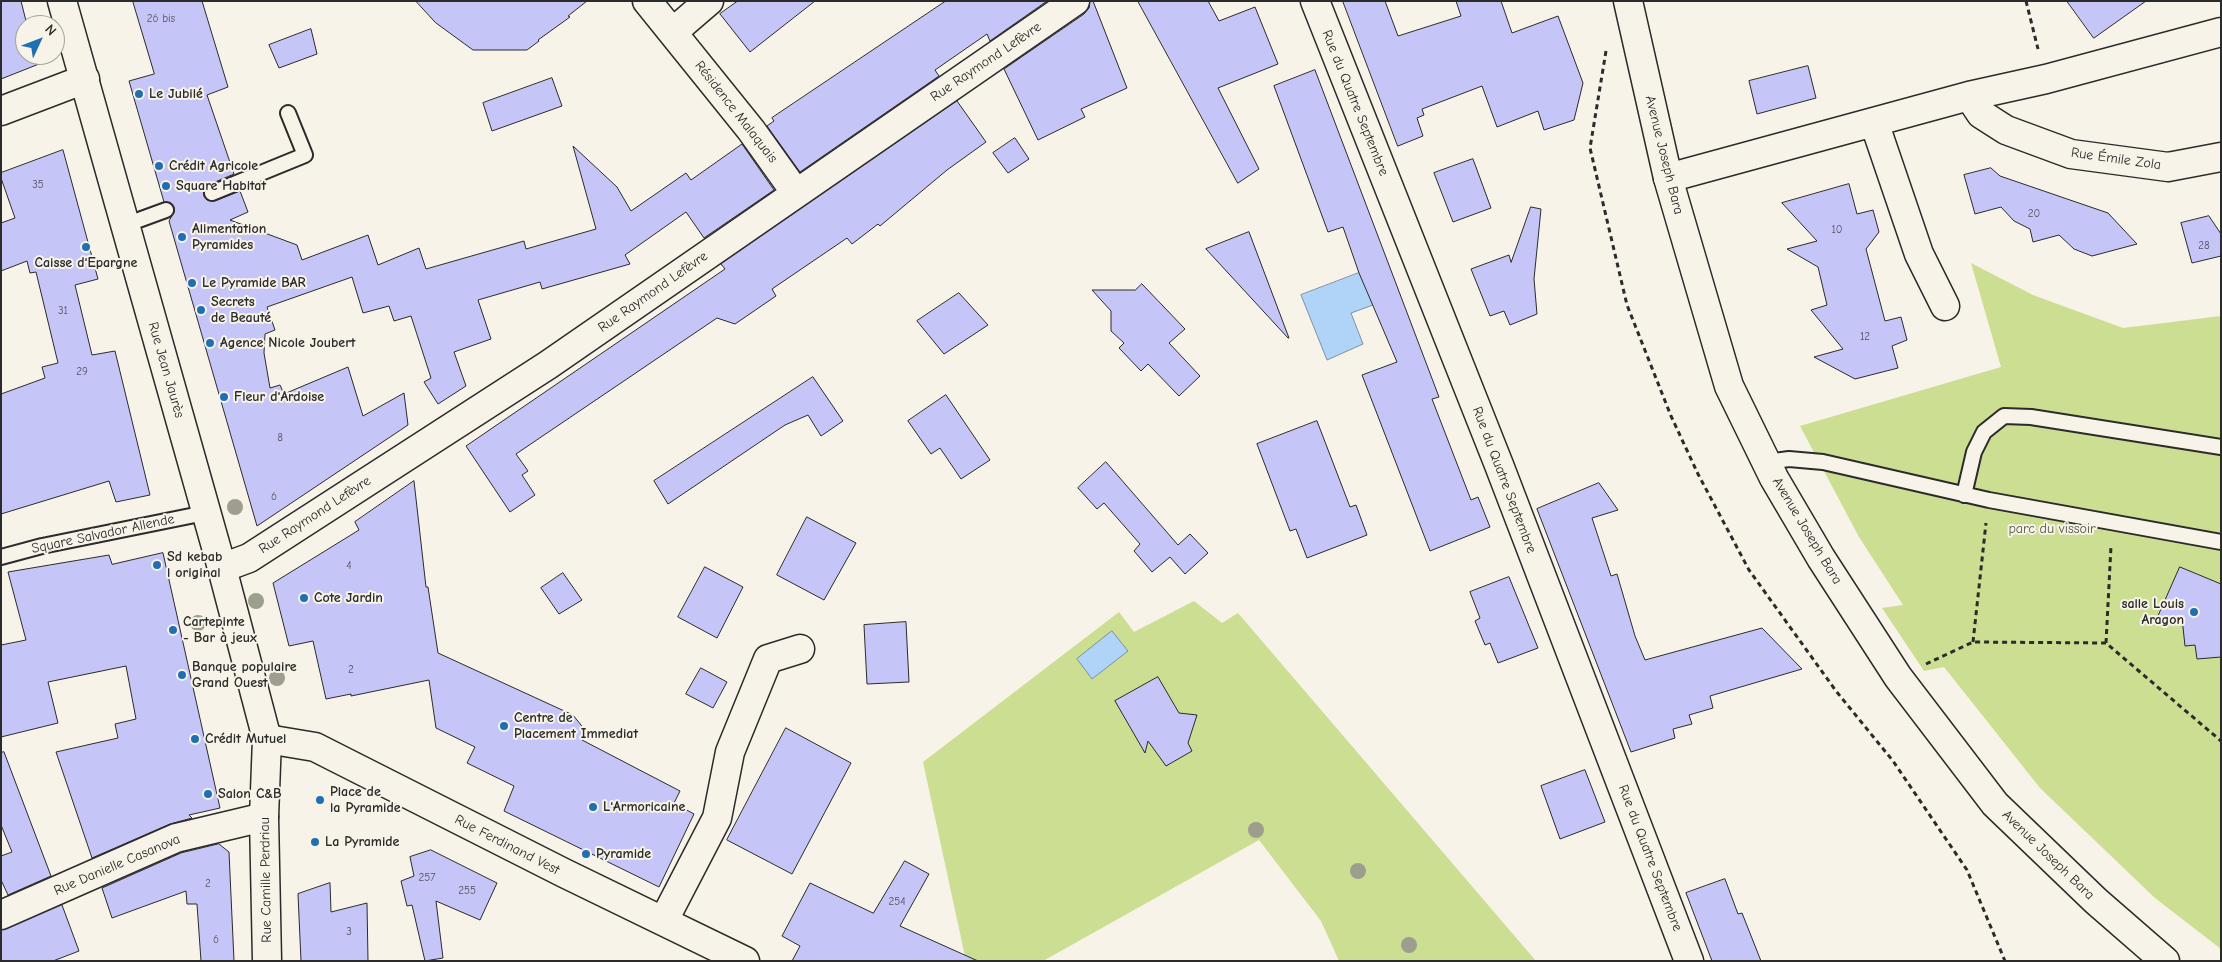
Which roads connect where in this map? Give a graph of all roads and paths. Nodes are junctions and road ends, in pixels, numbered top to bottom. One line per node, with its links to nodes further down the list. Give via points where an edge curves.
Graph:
1 (62, 1): 10 (street, Rue Jean Jaurès)
2 (647, 1): 8 (street, Résidence Malaquais)
3 (709, 1): 8 (street)
4 (1075, 1): 19 (street, Rue Raymond Lefèvre)
5 (1314, 1): 43 (street, Rue du Quatre Septembre, via 1502,474)
6 (1628, 1): 17 (street, Avenue Joseph Bara)
7 (2026, 1): 11 (path)
8 (673, 32): 19 (street, Résidence Malaquais)
9 (2221, 32): 11 (street)
10 (85, 79): 13 (street); 21 (street, Rue Jean Jaurès)
11 (2046, 79): 12 (street)
12 (1969, 96): 15 (street); 16 (street, Rue Émile Zola, via 1981,114 2006,130 2071,154 2168,167)
13 (1, 111)
14 (288, 113): 18 (lane, via 305,155)
15 (1874, 122): 17 (street); 22 (street, via 1919,254)
16 (2221, 157)
17 (1668, 178): 24 (street, Avenue Joseph Bara, via 1729,386)
18 (212, 193)
19 (796, 193): 31 (street, Rue Raymond Lefèvre, via 548,364 248,558)
20 (166, 210): 21 (lane)
21 (125, 225): 27 (street, Rue Jean Jaurès)
22 (1945, 306)
23 (2221, 446): 25 (lane, via 2032,417 2004,416 1984,432 1974,452)
24 (1767, 462): 25 (lane, via 1789,459 1822,462); 35 (street, Avenue Joseph Bara, via 1821,558)
25 (1964, 495): 26 (lane)
26 (1989, 500): 28 (lane); 32 (path)
27 (205, 513): 30 (lane, Square Salvador Allende); 31 (street, Rue Jean Jaurès)
28 (2112, 522): 29 (lane); 33 (path)
29 (2221, 542)
30 (1, 557)
31 (222, 568): 36 (street, Rue Jean Jaurès)
32 (1973, 642): 33 (path); 35 (path)
33 (2106, 643): 37 (path)
34 (800, 649): 40 (street, via 768,659 730,752 717,818)
35 (1898, 677): 44 (street, Avenue Joseph Bara, via 1995,804 2096,901)
36 (267, 739): 38 (street, Rue Camille Perdriau); 40 (street, Rue Ferdinand Vest, via 315,747)
37 (2221, 741)
38 (264, 817): 39 (street, Rue Danielle Casanova, via 176,838); 41 (street, Rue Camille Perdriau)
39 (1, 915)
40 (664, 920): 42 (street, Rue Ferdinand Vest)
41 (267, 961)
42 (745, 961)
43 (1688, 961)
44 (2165, 961)

